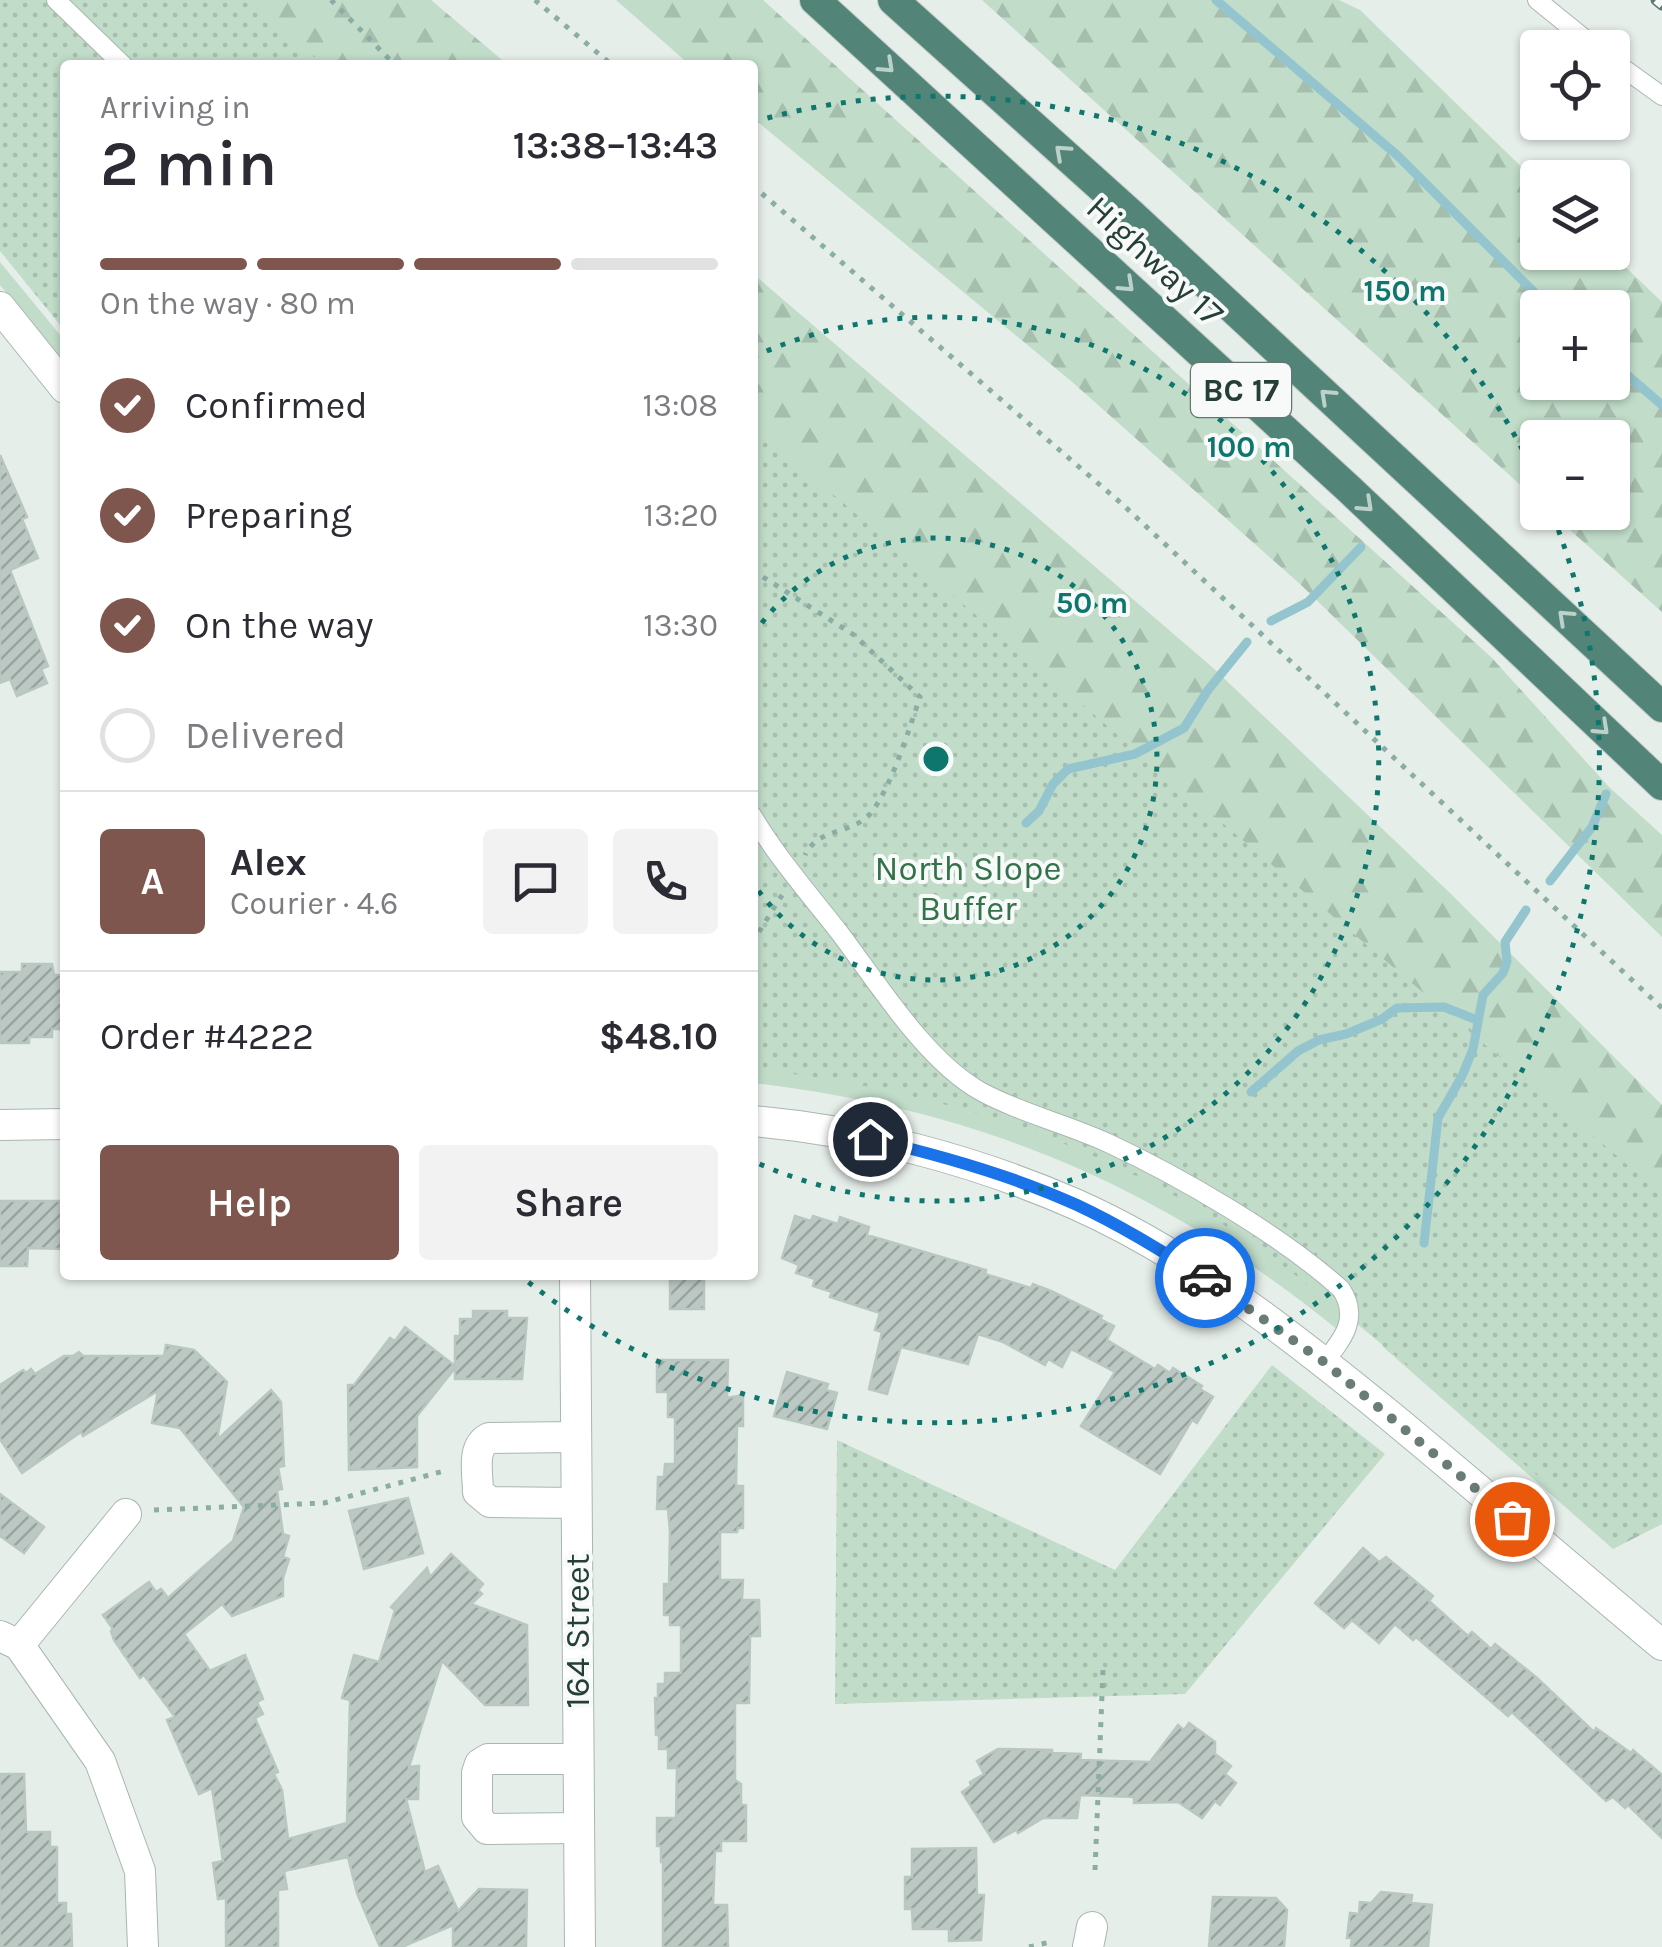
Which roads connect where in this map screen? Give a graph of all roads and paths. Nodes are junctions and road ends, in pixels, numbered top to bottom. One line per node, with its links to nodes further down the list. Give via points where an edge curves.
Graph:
1 (56, 0): 8 (lane)
2 (331, 0): 9 (path)
3 (535, 0): 10 (path)
4 (815, 0): 18 (highway, Highway 17 / BC 17, one-way to 18)
5 (893, 0): 17 (highway, Highway 17 / BC 17, one-way to 5)
6 (1537, 0): 7 (lane)
7 (1574, 30)
8 (118, 60)
9 (390, 60)
10 (606, 60)
11 (1630, 73): 12 (lane)
12 (1662, 96)
13 (758, 190): 22 (path, via 1136,516)
14 (0, 307): 15 (street)
15 (60, 382)
16 (758, 574): 20 (path, via 854,635 920,697 872,812 811,844)
17 (1662, 707)
18 (1662, 785)
19 (758, 826): 20 (lane)
20 (793, 874): 21 (path); 27 (lane, via 901,1016 959,1077 1148,1164 1239,1216 1340,1288 1349,1326)
21 (758, 934)
22 (1662, 1008)
23 (758, 1122): 27 (street, via 927,1152 1075,1204 1220,1287)
24 (60, 1124): 25 (street)
25 (0, 1125)
26 (574, 1280): 28 (street, 164 Street)
27 (1324, 1362): 33 (street)
28 (575, 1437): 29 (street, via 488,1438 478,1448); 30 (street, 164 Street)
29 (478, 1468): 30 (street, 164 Street, via 478,1492 490,1502); 31 (path, via 324,1502)
30 (576, 1502): 35 (street, 164 Street)
31 (126, 1514): 32 (street)
32 (10, 1640): 39 (street, via 100,1761 140,1871)
33 (1662, 1645)
34 (1103, 1670): 37 (path)
35 (578, 1759): 36 (street, 164 Street); 36 (street, 164 Street, via 488,1759 477,1773 480,1825)
36 (578, 1828): 40 (street, 164 Street)
37 (1095, 1870)
38 (1050, 1942): 41 (path)
39 (143, 1947)
40 (580, 1947)
41 (1029, 1947)

